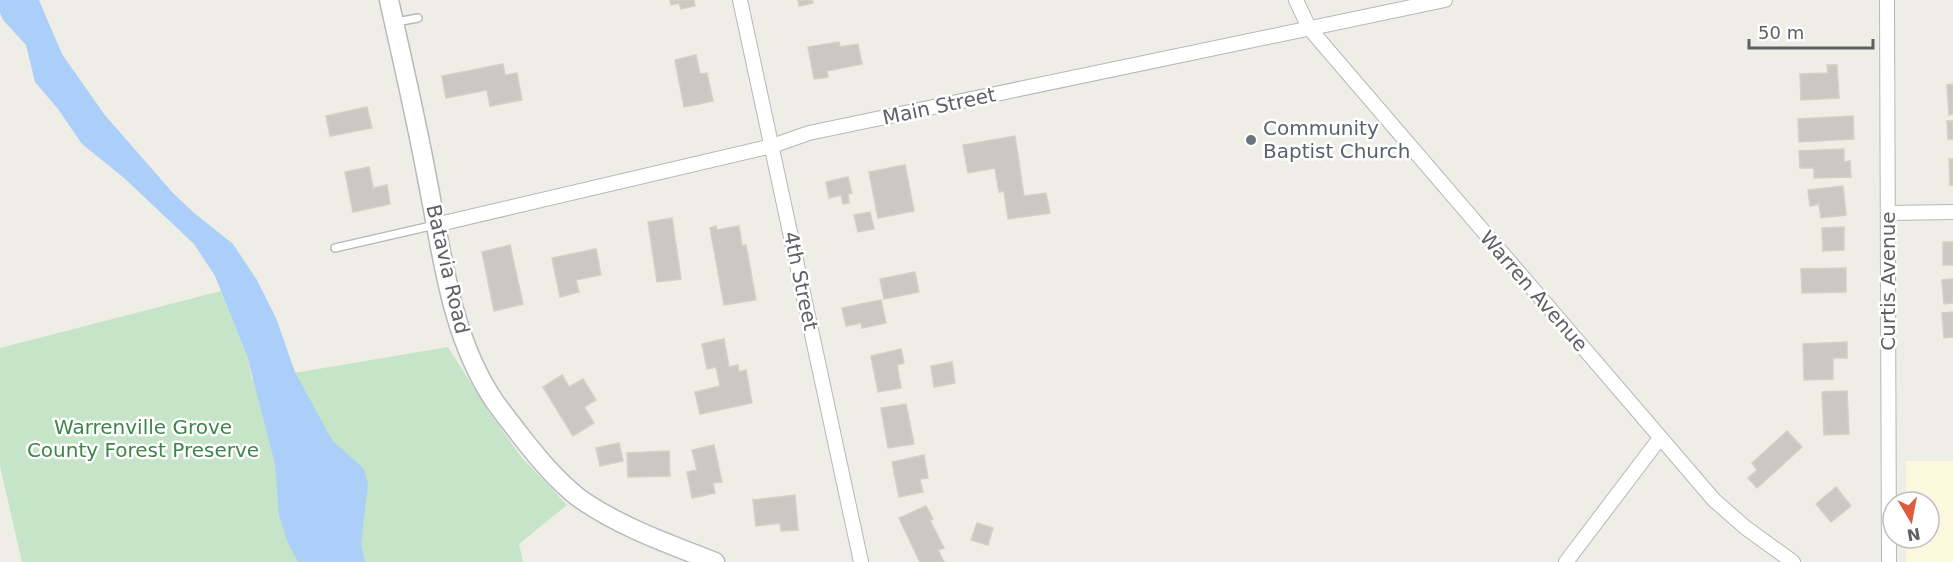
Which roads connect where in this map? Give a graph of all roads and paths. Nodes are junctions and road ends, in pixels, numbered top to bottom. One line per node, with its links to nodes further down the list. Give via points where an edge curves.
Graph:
1 (389, 0): 7 (main road, Batavia Road)
2 (740, 0): 9 (street, 4th Street)
3 (1296, 0): 8 (street, Warren Avenue)
4 (1445, 0): 8 (street, Main Street)
5 (1887, 0): 11 (street, Curtis Avenue)
6 (418, 18): 7 (lane)
7 (394, 22): 12 (main road, Batavia Road)
8 (1310, 28): 9 (street, Main Street, via 821,130); 14 (street, Warren Avenue)
9 (772, 146): 12 (street, Main Street); 16 (street, 4th Street)
10 (1953, 212): 11 (street)
11 (1888, 213): 19 (street, Curtis Avenue)
12 (435, 225): 13 (lane); 15 (main road, Batavia Road, via 468,351 492,398 533,452 557,480 581,499 623,524)
13 (335, 248)
14 (1660, 438): 17 (street); 18 (street, Warren Avenue, via 1714,500)
15 (715, 562)
16 (861, 562)
17 (1566, 562)
18 (1793, 562)
19 (1889, 562)

